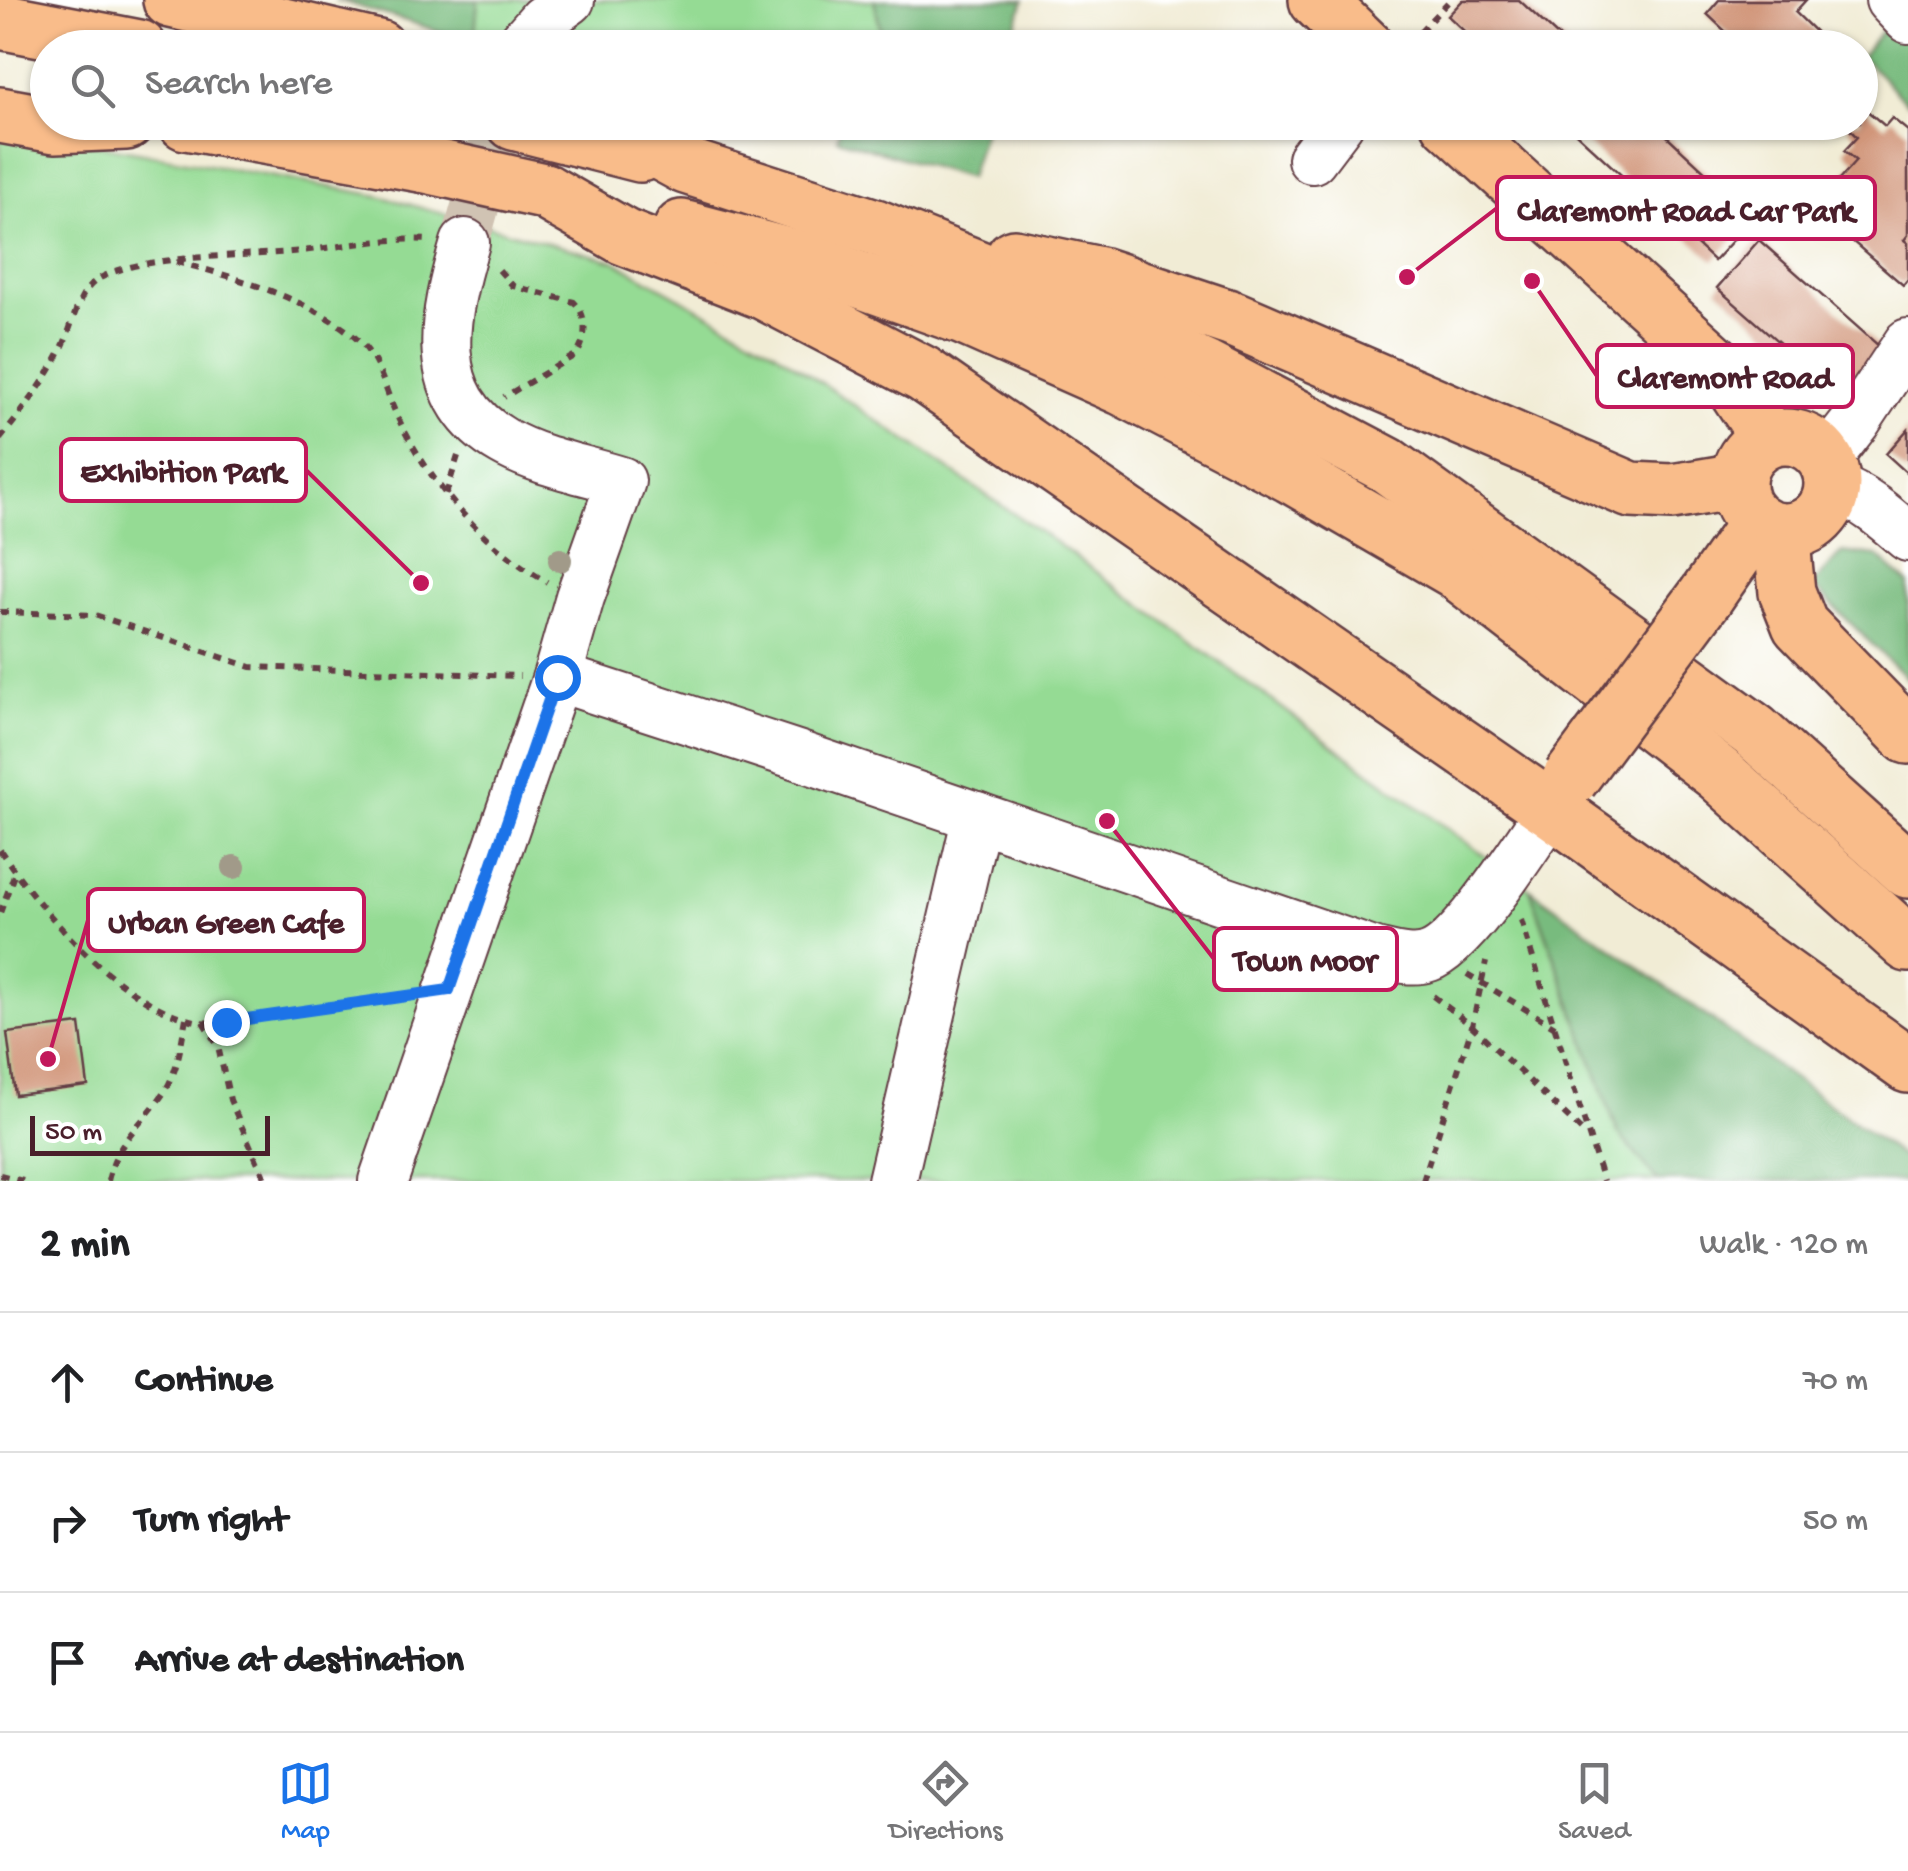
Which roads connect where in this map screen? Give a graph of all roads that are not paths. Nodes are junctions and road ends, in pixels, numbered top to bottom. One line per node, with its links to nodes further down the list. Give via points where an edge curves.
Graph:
1 (171, 0): 8 (main road)
2 (570, 0): 9 (street)
3 (1317, 0): 10 (main road)
4 (1890, 0): 5 (street)
5 (1908, 19)
6 (0, 21): 7 (main road)
7 (46, 30)
8 (300, 30)
9 (533, 30)
10 (1348, 30)
11 (0, 85): 12 (main road)
12 (30, 91)
13 (0, 115): 14 (main road)
14 (30, 120)
15 (286, 140): 18 (main road, bridge)
16 (604, 140): 19 (main road)
17 (1469, 140): 23 (main road, via 1724,371)
18 (544, 191): 27 (main road, via 624,237 765,292 924,374); 30 (main road, via 807,261 964,317 1122,387 1291,474 1455,570 1719,774)
19 (875, 226): 23 (main road, via 1100,275 1233,319 1631,490); 29 (main road, via 1189,361 1387,465 1754,731)
20 (444, 241): 25 (street, via 445,353 475,418 526,452 621,481)
21 (1908, 343): 22 (street)
22 (1829, 474): 23 (main road, via 1822,515 1810,525); 23 (main road, via 1815,447 1785,436); 24 (street)
23 (1761, 494): 26 (main road, via 1800,624); 27 (main road, bridge, via 1706,596)
24 (1908, 537)
25 (557, 677): 28 (street); 32 (street)
26 (1908, 736)
27 (1561, 794): 28 (street, via 1430,976 1403,959); 31 (main road)
28 (977, 816): 33 (street)
29 (1908, 870)
30 (1908, 944)
31 (1908, 1065)
32 (383, 1181)
33 (892, 1181)

